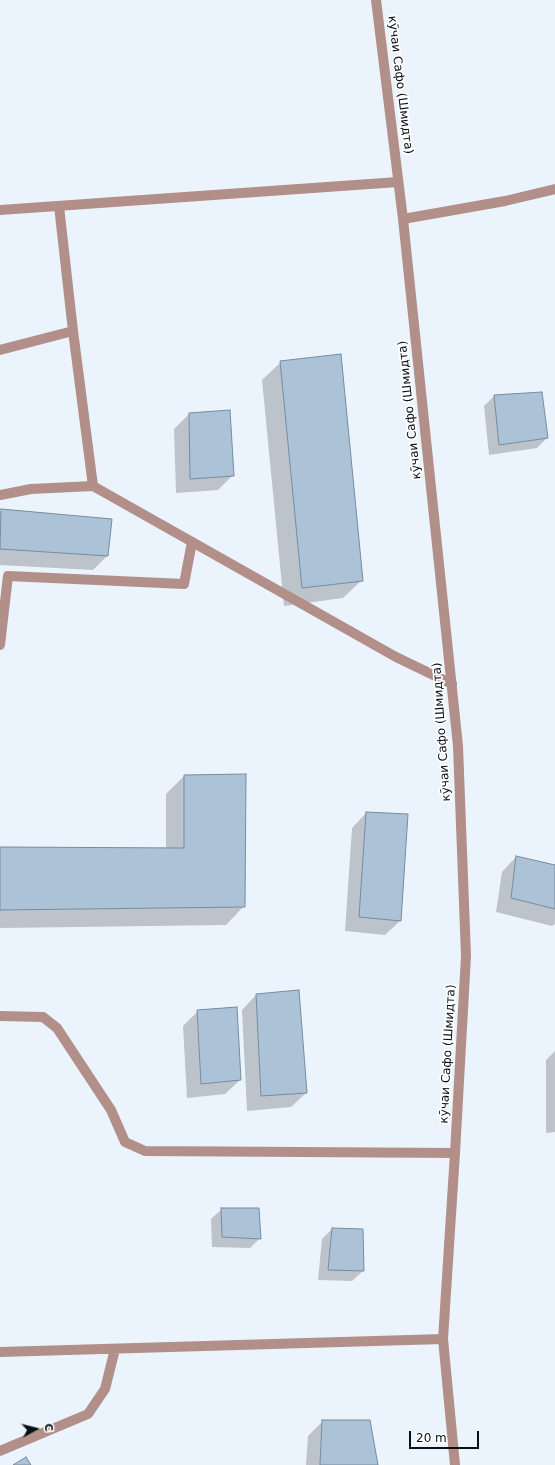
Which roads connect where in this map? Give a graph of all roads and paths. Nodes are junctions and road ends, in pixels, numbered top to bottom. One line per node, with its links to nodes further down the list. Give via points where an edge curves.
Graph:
1 (376, 0): 2 (street, кӯчаи Сафо (Шмидта))
2 (398, 182): 4 (street); 6 (street, кӯчаи Сафо (Шмидта))
3 (555, 189): 6 (street, via 506,201)
4 (58, 206): 5 (street); 7 (street)
5 (0, 210)
6 (403, 219): 13 (street, кӯчаи Сафо (Шмидта))
7 (73, 331): 8 (street); 9 (street)
8 (0, 350)
9 (93, 486): 10 (street, via 31,489); 11 (street)
10 (0, 495)
11 (192, 542): 12 (street, via 184,584 8,576); 13 (street, via 396,657)
12 (0, 645)
13 (452, 684): 15 (street, кӯчаи Сафо (Шмидта), via 458,746 466,956)
14 (0, 1016): 15 (street, via 42,1017 57,1028 111,1110 125,1142 145,1152)
15 (456, 1152): 16 (street, кӯчаи Сафо (Шмидта))
16 (443, 1339): 17 (street); 20 (street, кӯчаи Сафо (Шмидта))
17 (115, 1349): 18 (street); 19 (street, via 105,1389 88,1414)
18 (0, 1352)
19 (0, 1451)
20 (455, 1465)

